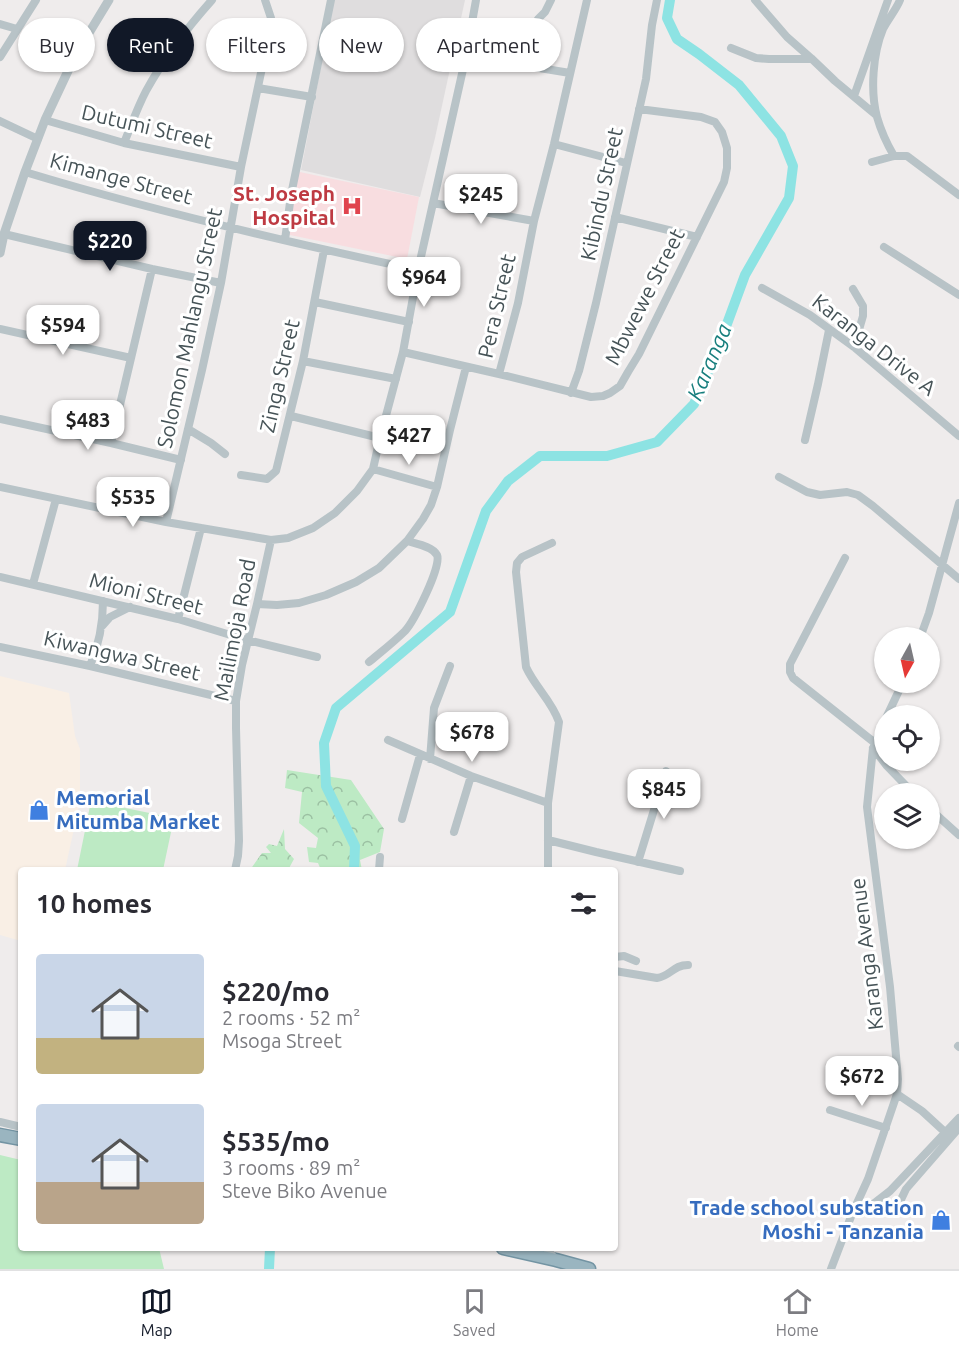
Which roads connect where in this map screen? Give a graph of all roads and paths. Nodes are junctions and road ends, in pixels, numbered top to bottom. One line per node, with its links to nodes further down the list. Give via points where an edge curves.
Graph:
1 (36, 0): 16 (street)
2 (212, 0): 31 (street, via 190,24 159,70)
3 (265, 0): 23 (street, Solomon Mahlangu Street, via 271,18)
4 (331, 0): 25 (street)
5 (476, 0): 13 (street)
6 (550, 0): 14 (street)
7 (587, 0): 22 (street, Pera Street)
8 (657, 0): 26 (street, Kibindu Street)
9 (755, 0): 19 (street, via 786,37)
10 (888, 0): 24 (street)
11 (900, 0): 27 (street, via 882,31 876,53 872,76)
12 (106, 1): 28 (street)
13 (473, 18)
14 (539, 18)
15 (0, 24): 16 (street)
16 (17, 30): 18 (street)
17 (731, 48): 19 (street, via 756,58)
18 (0, 57)
19 (812, 58): 24 (street)
20 (462, 72): 39 (street)
21 (561, 72): 22 (street)
22 (570, 73): 32 (street, Pera Street)
23 (258, 88): 25 (street); 36 (street, Solomon Mahlangu Street)
24 (854, 96): 27 (street)
25 (312, 97): 45 (street)
26 (639, 109): 35 (street, Kibindu Street); 44 (street, Mbwewe Street, via 701,117 716,122 722,132 728,168)
27 (876, 115): 33 (street)
28 (45, 120): 30 (street); 31 (street, Dutumi Street)
29 (0, 121): 30 (street)
30 (38, 139): 37 (street)
31 (124, 143): 36 (street, Dutumi Street)
32 (554, 144): 35 (street); 41 (street, Pera Street)
33 (894, 156): 34 (street); 38 (street, via 911,159)
34 (872, 162)
35 (627, 163): 40 (street, Kibindu Street)
36 (241, 167): 42 (street, Solomon Mahlangu Street)
37 (25, 172): 42 (street, Kimange Street); 43 (street)
38 (959, 195)
39 (433, 203): 41 (street); 50 (street)
40 (615, 217): 44 (street); 66 (street, Kibindu Street, via 594,314)
41 (534, 221): 64 (street, Pera Street)
42 (230, 227): 45 (street, Kimange Street); 51 (street, Solomon Mahlangu Street)
43 (4, 234): 48 (street); 49 (street)
44 (697, 237): 66 (street, Mbwewe Street, via 620,386 603,396)
45 (285, 240): 47 (street, Kimange Street)
46 (884, 247): 54 (street)
47 (324, 250): 50 (street, Kimange Street); 55 (street, Zinga Street)
48 (0, 253)
49 (152, 269): 51 (street); 61 (street)
50 (418, 270): 56 (street)
51 (221, 283): 69 (street, Solomon Mahlangu Street)
52 (762, 288): 58 (street, Karanga Drive A)
53 (853, 289): 59 (street, via 864,316)
54 (959, 295)
55 (315, 302): 56 (street); 62 (street, Zinga Street)
56 (409, 322): 60 (street)
57 (0, 329): 61 (street)
58 (829, 330): 59 (street, Karanga Drive A); 72 (street)
59 (854, 347): 70 (street, Karanga Drive A)
60 (403, 352): 63 (street, Mbwewe Street); 65 (street)
61 (131, 358): 73 (street)
62 (303, 361): 65 (street); 67 (street, Zinga Street)
63 (466, 367): 64 (street, Mbwewe Street); 80 (street)
64 (499, 374): 66 (street, Mbwewe Street)
65 (396, 379): 71 (street)
66 (571, 393)
67 (291, 416): 71 (street); 77 (street, Zinga Street, via 276,471 267,479)
68 (0, 419): 73 (street)
69 (188, 429): 74 (street); 75 (street, Solomon Mahlangu Street)
70 (959, 436)
71 (380, 438): 76 (street)
72 (805, 440)
73 (111, 443): 75 (street)
74 (225, 454)
75 (181, 460): 83 (street, Solomon Mahlangu Street)
76 (374, 469): 80 (street); 85 (street, via 335,513 312,528)
77 (241, 475)
78 (778, 477): 89 (street, via 814,494 858,495)
79 (0, 487): 81 (street)
80 (438, 487): 86 (street)
81 (56, 499): 83 (street); 92 (street)
82 (959, 502): 89 (street)
83 (166, 522): 84 (street)
84 (201, 528): 85 (street); 96 (street)
85 (271, 540): 94 (street, Mailimoja Road)
86 (407, 541): 94 (street, via 379,568 326,595 277,606); 102 (street, via 434,551 438,556 435,573 404,632)
87 (552, 543): 114 (street, via 522,556 516,572 526,667 560,722)
88 (845, 558): 107 (street, via 790,664 790,672)
89 (942, 564): 91 (street); 98 (street)
90 (0, 578): 92 (street, Mioni Street)
91 (959, 579)
92 (33, 584): 93 (street, Mioni Street)
93 (103, 601): 95 (street, Mioni Street); 97 (street)
94 (257, 604): 99 (street, Mailimoja Road)
95 (130, 608): 96 (street, Mioni Street); 97 (street, via 110,617)
96 (178, 619): 99 (street, Mioni Street)
97 (102, 626): 103 (street)
98 (924, 627)
99 (247, 640): 101 (street, Mioni Street); 105 (street, Mailimoja Road)
100 (0, 647): 103 (street, Kiwangwa Street)
101 (317, 657)
102 (369, 662)
103 (90, 666): 105 (street, Kiwangwa Street)
104 (450, 666): 109 (street, via 434,708)
105 (236, 701): 122 (street, Mailimoja Road, via 239,841)
106 (388, 740): 108 (street)
107 (874, 746): 130 (street, Karanga Avenue, via 867,807 890,987)
108 (420, 755): 109 (street); 116 (street)
109 (430, 759): 112 (street)
110 (666, 771): 121 (street)
111 (891, 771): 113 (street)
112 (471, 776): 114 (street); 117 (street)
113 (903, 783)
114 (548, 803): 119 (street)
115 (940, 818): 118 (street)
116 (402, 819)
117 (454, 832)
118 (959, 835)
119 (548, 840): 121 (street); 124 (street)
120 (380, 857): 123 (street)
121 (638, 862): 125 (street)
122 (236, 867)
123 (379, 867)
124 (548, 867)
125 (680, 871)
126 (618, 957): 127 (street)
127 (636, 960)
128 (688, 965): 129 (street, via 676,966 657,978)
129 (618, 972)
130 (897, 1094): 135 (street, Karanga Avenue); 137 (street)
131 (830, 1110): 135 (street)
132 (959, 1118): 137 (street)
133 (0, 1122): 134 (street)
134 (18, 1125)
135 (886, 1128): 141 (street, Karanga Avenue)
136 (959, 1128): 140 (street, via 906,1189)
137 (946, 1133): 141 (street, via 880,1200)
138 (0, 1135): 139 (highway)
139 (18, 1138)
140 (897, 1208)
141 (852, 1214): 146 (street, Karanga Avenue)
142 (514, 1251): 144 (highway)
143 (549, 1251): 144 (street)
144 (559, 1263): 145 (highway)
145 (589, 1269)
146 (831, 1269)

